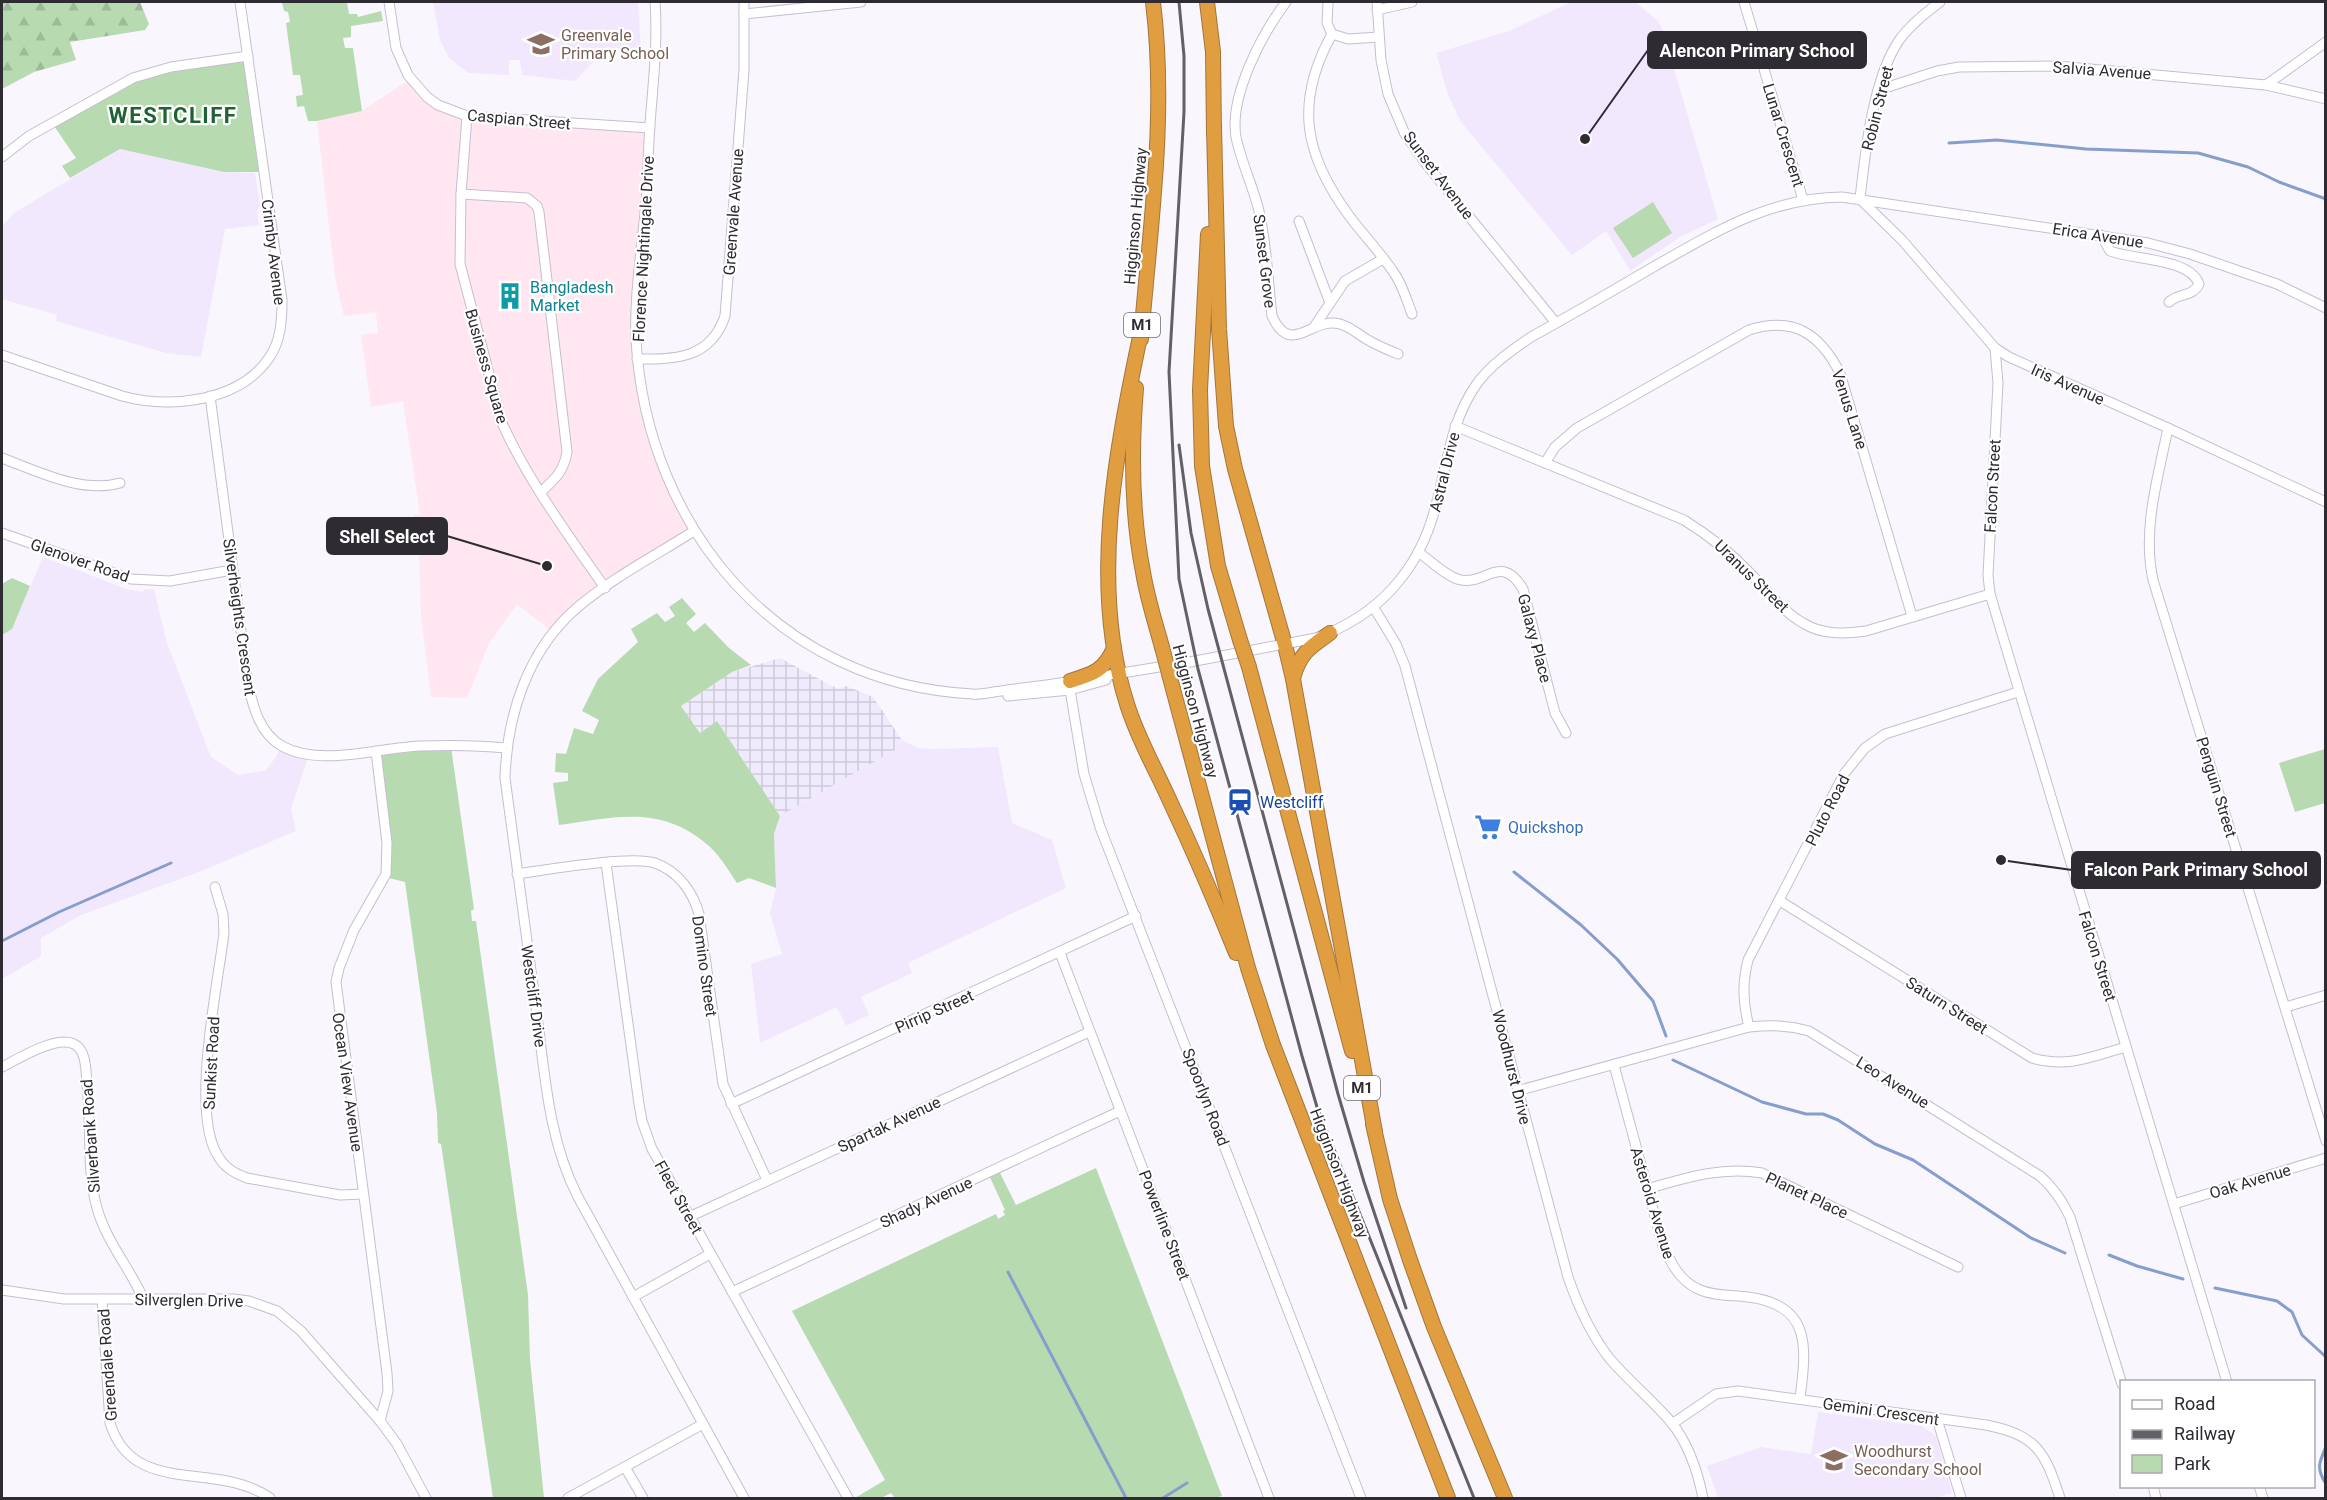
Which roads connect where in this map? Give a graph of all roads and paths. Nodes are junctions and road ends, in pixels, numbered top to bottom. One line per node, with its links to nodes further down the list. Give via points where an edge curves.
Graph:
1 (240, 2): 18 (street, Crimby Avenue)
2 (389, 2): 22 (street, Caspian Street, via 396,48 408,75 438,105)
3 (655, 2): 24 (street, Florence Nightingale Drive)
4 (744, 2): 14 (street, Greenvale Avenue)
5 (861, 2): 14 (street)
6 (1154, 2): 38 (highway, Higginson Highway / M1, via 1160,69 1158,147)
7 (1207, 2): 23 (highway, M1, via 1213,52)
8 (1286, 2): 37 (street, Sunset Grove, via 1267,31 1241,91 1236,138 1262,228 1272,316 1285,334 1294,336)
9 (1412, 2): 13 (street)
10 (1744, 2): 28 (street, Lunar Crescent)
11 (1940, 2): 20 (street, Robin Street, via 1913,23 1899,41)
12 (1328, 4): 15 (street, via 1327,23)
13 (1377, 6): 16 (street, Sunset Avenue)
14 (744, 14): 42 (street, Greenvale Avenue, via 744,70 725,316 716,336 701,350 678,357)
15 (1332, 34): 16 (street, via 1348,39); 31 (street, via 1318,59 1311,86 1311,145 1349,216)
16 (1379, 37): 36 (street, Sunset Avenue, via 1388,94 1406,134)
17 (2325, 42): 19 (street)
18 (248, 56): 25 (street, via 171,67 133,78 29,136); 43 (street, Crimby Avenue, via 282,318 278,341 260,369 247,380)
19 (2266, 85): 20 (street, Salvia Avenue, via 2103,69 2006,65 1936,71); 21 (street, Salvia Avenue)
20 (1879, 90): 27 (street, Robin Street)
21 (2325, 99)
22 (467, 116): 24 (street, Caspian Street); 26 (street, Business Square)
23 (1214, 127): 60 (highway, via 1218,319 1226,426); 87 (highway, M1, bridge, via 1200,426 1205,488 1218,566)
24 (650, 128): 42 (street, Florence Nightingale Drive, via 636,337)
25 (2, 158)
26 (460, 194): 49 (street, Business Square, via 460,264 490,381 508,437); 49 (street, via 527,198 539,212 567,452 560,475)
27 (1860, 199): 28 (street, Astral Drive); 30 (street, Erica Avenue); 39 (street, Iris Avenue, via 1902,240)
28 (1803, 200): 36 (street, Astral Drive, via 1729,224)
29 (1299, 221): 33 (street)
30 (2101, 235): 32 (street, via 2110,251 2173,265 2197,278 2199,284 2194,291); 34 (street, Erica Avenue, via 2148,243 2232,268 2287,288)
31 (1383, 259): 33 (street, via 1351,276); 35 (street, via 1396,276)
32 (2169, 302)
33 (1330, 303): 37 (street)
34 (2325, 308)
35 (1412, 314)
36 (1556, 323): 44 (street, Astral Drive, via 1518,346 1488,371)
37 (1314, 329): 40 (street, Sunset Grove, via 1331,322 1342,324)
38 (1141, 332): 61 (highway, via 1122,422 1110,520 1109,588); 80 (highway, Higginson Highway / M1, bridge, via 1132,479 1143,572 1248,968)
39 (1995, 348): 45 (street, Iris Avenue); 56 (street, Falcon Street, via 1998,383)
40 (1398, 354)
41 (2, 355): 43 (street, Crimby Avenue, via 142,401)
42 (638, 359): 51 (street, Florence Nightingale Drive, via 651,435 669,486)
43 (210, 396): 54 (street, Silverheights Crescent)
44 (1455, 426): 47 (street, Uranus Street); 53 (street, Astral Drive, via 1436,509)
45 (2168, 428): 50 (street, Iris Avenue); 77 (street, Penguin Street, via 2150,519 2148,559)
46 (2, 458): 48 (street, via 75,483)
47 (1545, 463): 58 (street, Uranus Street, via 1655,507 1705,533 1803,624 1844,634); 58 (street, Venus Lane, via 1555,447 1577,428 1749,330 1763,325 1802,330 1817,339 1840,373)
48 (120, 483)
49 (541, 492): 55 (street, Business Square)
50 (2325, 502)
51 (694, 531): 55 (street, Westcliff Drive); 66 (street, Florence Nightingale Drive, via 746,597 793,635 823,653 888,680 951,693)
52 (2, 533): 54 (street, Glenover Road, via 131,579 170,580)
53 (1418, 552): 57 (street, Astral Drive); 67 (street, Galaxy Place, via 1458,579 1503,571 1513,575 1523,589 1555,714)
54 (232, 570): 69 (street, Silverheights Crescent, via 248,684 264,729 281,746 298,753)
55 (605, 588): 68 (street, Westcliff Drive, via 570,615 545,645 515,706)
56 (1990, 594): 58 (street, Uranus Street); 65 (street, Falcon Street)
57 (1374, 608): 59 (street, Astral Drive); 84 (street, Woodhurst Drive, via 1405,666)
58 (1912, 616)
59 (1330, 633): 60 (street, Astral Drive); 63 (highway, via 1304,653)
60 (1285, 645): 62 (street, Astral Drive); 63 (highway)
61 (1114, 648): 62 (highway); 64 (highway, via 1105,666)
62 (1119, 675): 64 (street, Florence Nightingale Drive); 80 (highway, via 1131,714 1204,874)
63 (1293, 679): 87 (highway)
64 (1070, 686): 66 (street, Florence Nightingale Drive); 66 (street, Florence Nightingale Drive, via 1013,696); 74 (street, Spoorlyn Road, via 1090,795)
65 (2018, 692): 73 (street, Pluto Road, via 1885,734 1865,748 1844,774); 81 (street, Falcon Street)
66 (988, 694)
67 (1566, 733)
68 (506, 748): 69 (street, Silverheights Crescent, via 418,746); 71 (street, Westcliff Drive, via 505,778)
69 (376, 751): 92 (street, Ocean View Avenue, via 387,843 386,873 354,930 336,982)
70 (606, 863): 71 (street, Domino Street); 85 (street, Domino Street, via 652,862 670,871 689,889 699,914 718,1058); 94 (street, Fleet Street, via 642,1121 652,1149)
71 (517, 874): 99 (street, Westcliff Drive, via 556,1141 568,1177)
72 (215, 887): 92 (street, Sunkist Road, via 224,933 206,1084 208,1122 217,1155 234,1173 247,1178 340,1195)
73 (1780, 901): 78 (street, Pluto Road, via 1744,974 1743,1002); 81 (street, Saturn Street, via 2032,1058 2052,1064 2068,1063)
74 (1136, 916): 75 (street, Pirrip Street); 117 (street, Spoorlyn Road)
75 (1060, 952): 79 (street, Powerline Street); 85 (street, Pirrip Street)
76 (2325, 995): 77 (street)
77 (2286, 1007): 88 (street, Penguin Street)
78 (1749, 1027): 82 (street, Leo Avenue); 103 (street, Leo Avenue, via 1791,1026 1823,1038 2052,1187 2070,1217)
79 (1089, 1032): 86 (street, Powerline Street); 90 (street, Spartak Avenue)
80 (1273, 1045): 118 (highway, Higginson Highway / M1)
81 (2126, 1047): 93 (street, Falcon Street)
82 (1614, 1065): 84 (street, Leo Avenue); 91 (street, Asteroid Avenue)
83 (2, 1067): 100 (street, Silverbank Road, via 62,1042 74,1044 82,1052 93,1192 108,1236)
84 (1517, 1091): 108 (street, Woodhurst Drive, via 1577,1303 1599,1344)
85 (731, 1104): 90 (street, Domino Street)
86 (1120, 1111): 98 (street, Shady Avenue); 116 (street, Powerline Street)
87 (1375, 1132): 119 (highway, M1, via 1390,1199 1418,1283)
88 (2325, 1141)
89 (2325, 1158): 93 (street, Oak Avenue)
90 (767, 1180): 94 (street, Spartak Avenue)
91 (1647, 1189): 96 (street, Planet Place, via 1704,1173 1762,1173); 104 (street, Asteroid Avenue, via 1663,1246 1683,1279 1716,1295 1771,1302 1791,1316 1800,1330 1804,1350)
92 (363, 1194): 106 (street, Ocean View Avenue, via 387,1373 388,1391)
93 (2174, 1204): 102 (street, Falcon Street)
94 (689, 1217): 95 (street, Fleet Street)
95 (710, 1254): 98 (street, Fleet Street); 99 (street)
96 (1958, 1267)
97 (2, 1290): 101 (street, Silverglen Drive, via 64,1299)
98 (732, 1292): 115 (street, Fleet Street)
99 (633, 1297): 107 (street, Westcliff Drive)
100 (143, 1298): 101 (street, Silverglen Drive); 106 (street, Silverglen Drive, via 233,1299 277,1311 301,1331)
101 (102, 1299): 110 (street, Greendale Road, via 110,1423 125,1453 143,1466 230,1482)
102 (2227, 1380)
103 (2120, 1381)
104 (1800, 1399): 105 (street, Gemini Crescent); 108 (street, Gemini Crescent, via 1724,1392)
105 (1937, 1419): 121 (street); 122 (street, Gemini Crescent, via 2000,1428 2029,1441 2046,1459)
106 (380, 1421): 111 (street, Silverglen Drive)
107 (703, 1424): 109 (street); 114 (street, Westcliff Drive)
108 (1672, 1424): 120 (street, Woodhurst Drive, via 1694,1466)
109 (625, 1467): 112 (street); 113 (street)
110 (270, 1498)
111 (426, 1498)
112 (568, 1498)
113 (643, 1498)
114 (744, 1498)
115 (848, 1498)
116 (1269, 1498)
117 (1361, 1498)
118 (1448, 1498)
119 (1505, 1498)
120 (1703, 1498)
121 (1960, 1498)
122 (2060, 1498)

